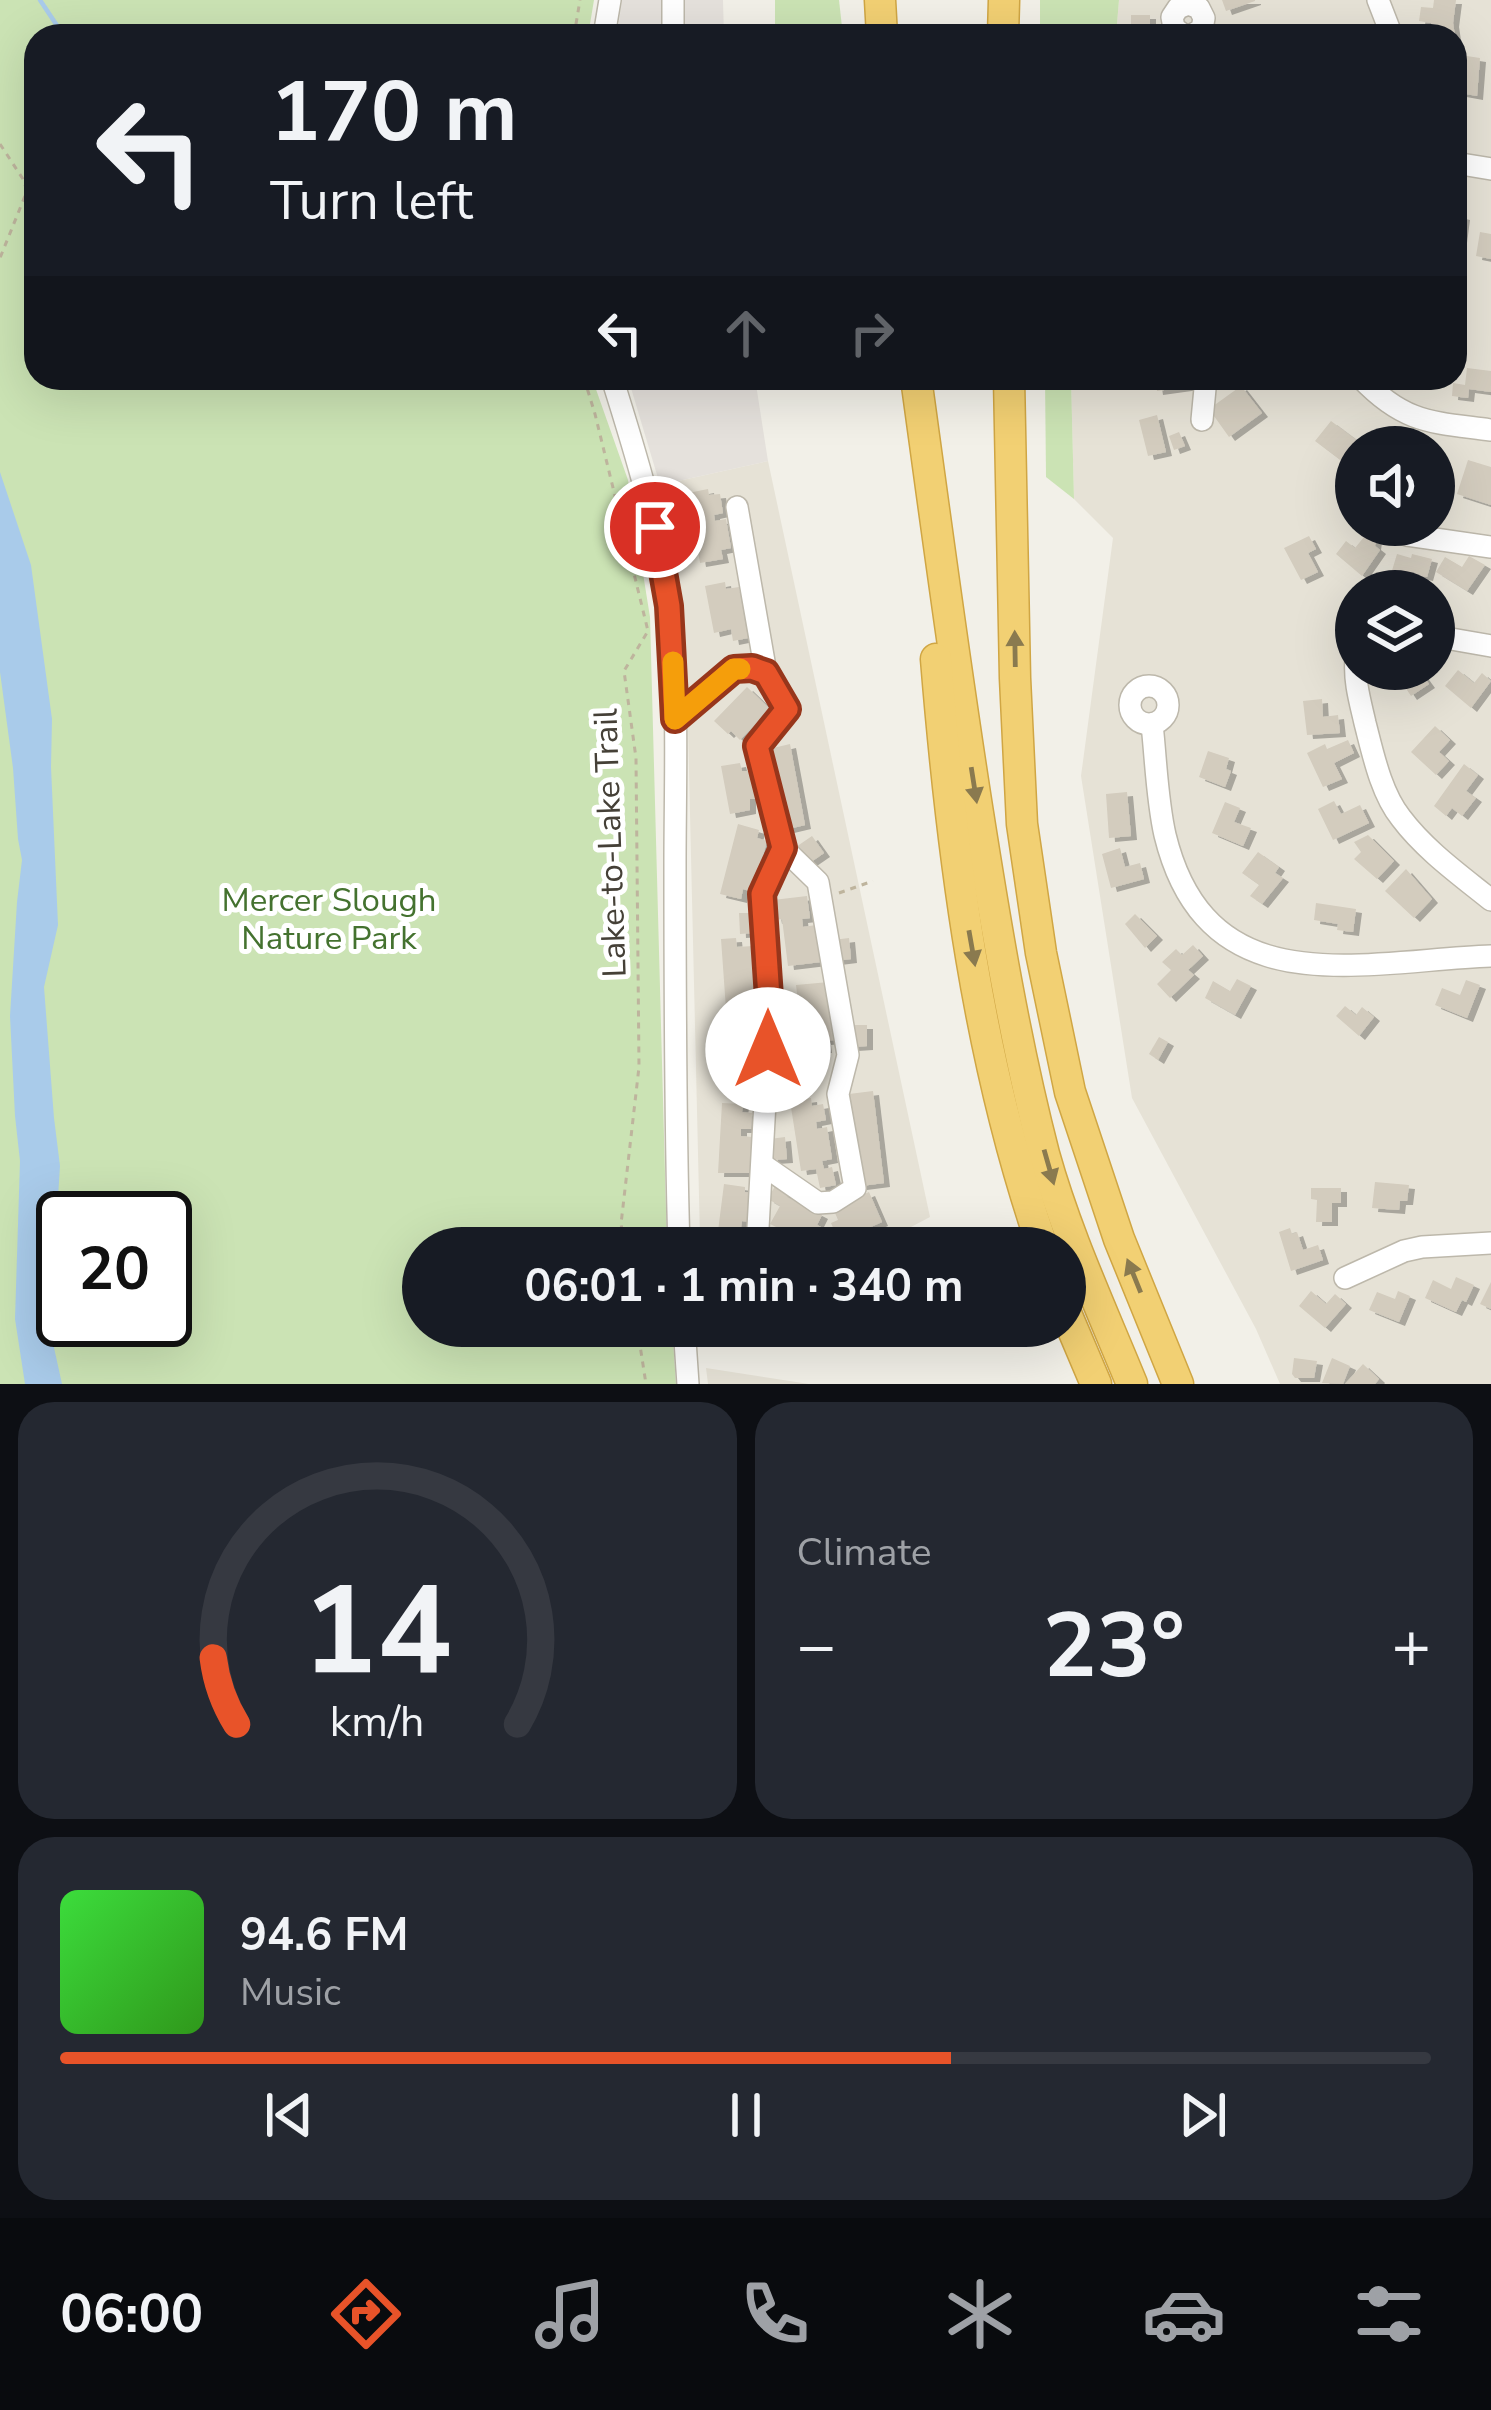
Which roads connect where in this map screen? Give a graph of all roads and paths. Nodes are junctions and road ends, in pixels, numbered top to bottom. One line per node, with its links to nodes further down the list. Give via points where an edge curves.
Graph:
1 (0, 144): 2 (path)
2 (24, 182)
3 (24, 198): 4 (path)
4 (0, 258)
5 (588, 390): 29 (path, Lake-to-Lake Trail, via 648,631 624,670 636,758 639,1067)
6 (616, 390): 21 (street, via 660,550)
7 (916, 390): 32 (highway, one-way to 32, via 957,862 989,1052)
8 (917, 390): 41 (highway, one-way to 41, via 1018,1042 1069,1234)
9 (1009, 390): 42 (highway, one-way to 9, via 1070,1092 1041,952 1022,824)
10 (1205, 390): 12 (street)
11 (1373, 390): 13 (street, via 1408,416)
12 (1202, 420)
13 (1491, 430)
14 (737, 507): 19 (street)
15 (1455, 542): 16 (street)
16 (1491, 548)
17 (1455, 640): 18 (street)
18 (1491, 646)
19 (766, 673): 21 (street, via 734,669); 23 (street, via 787,709 757,746)
20 (1357, 690): 26 (street, via 1398,815)
21 (675, 719): 30 (street)
22 (1152, 724): 27 (street, via 1174,863 1222,936 1304,965)
23 (783, 848): 25 (street, via 818,882); 28 (street, via 762,894 770,1012)
24 (873, 881): 25 (path)
25 (821, 900): 28 (street, via 848,1055 838,1094 855,1188 818,1203)
26 (1491, 900)
27 (1491, 956)
28 (763, 1165): 31 (street)
29 (622, 1227)
30 (678, 1227)
31 (758, 1227)
32 (1036, 1227)
33 (1491, 1243): 34 (street, via 1404,1251)
34 (1345, 1279)
35 (640, 1347): 38 (path)
36 (685, 1347): 39 (street)
37 (1080, 1347): 40 (highway)
38 (646, 1384)
39 (688, 1384)
40 (1096, 1384)
41 (1132, 1384)
42 (1178, 1384)

